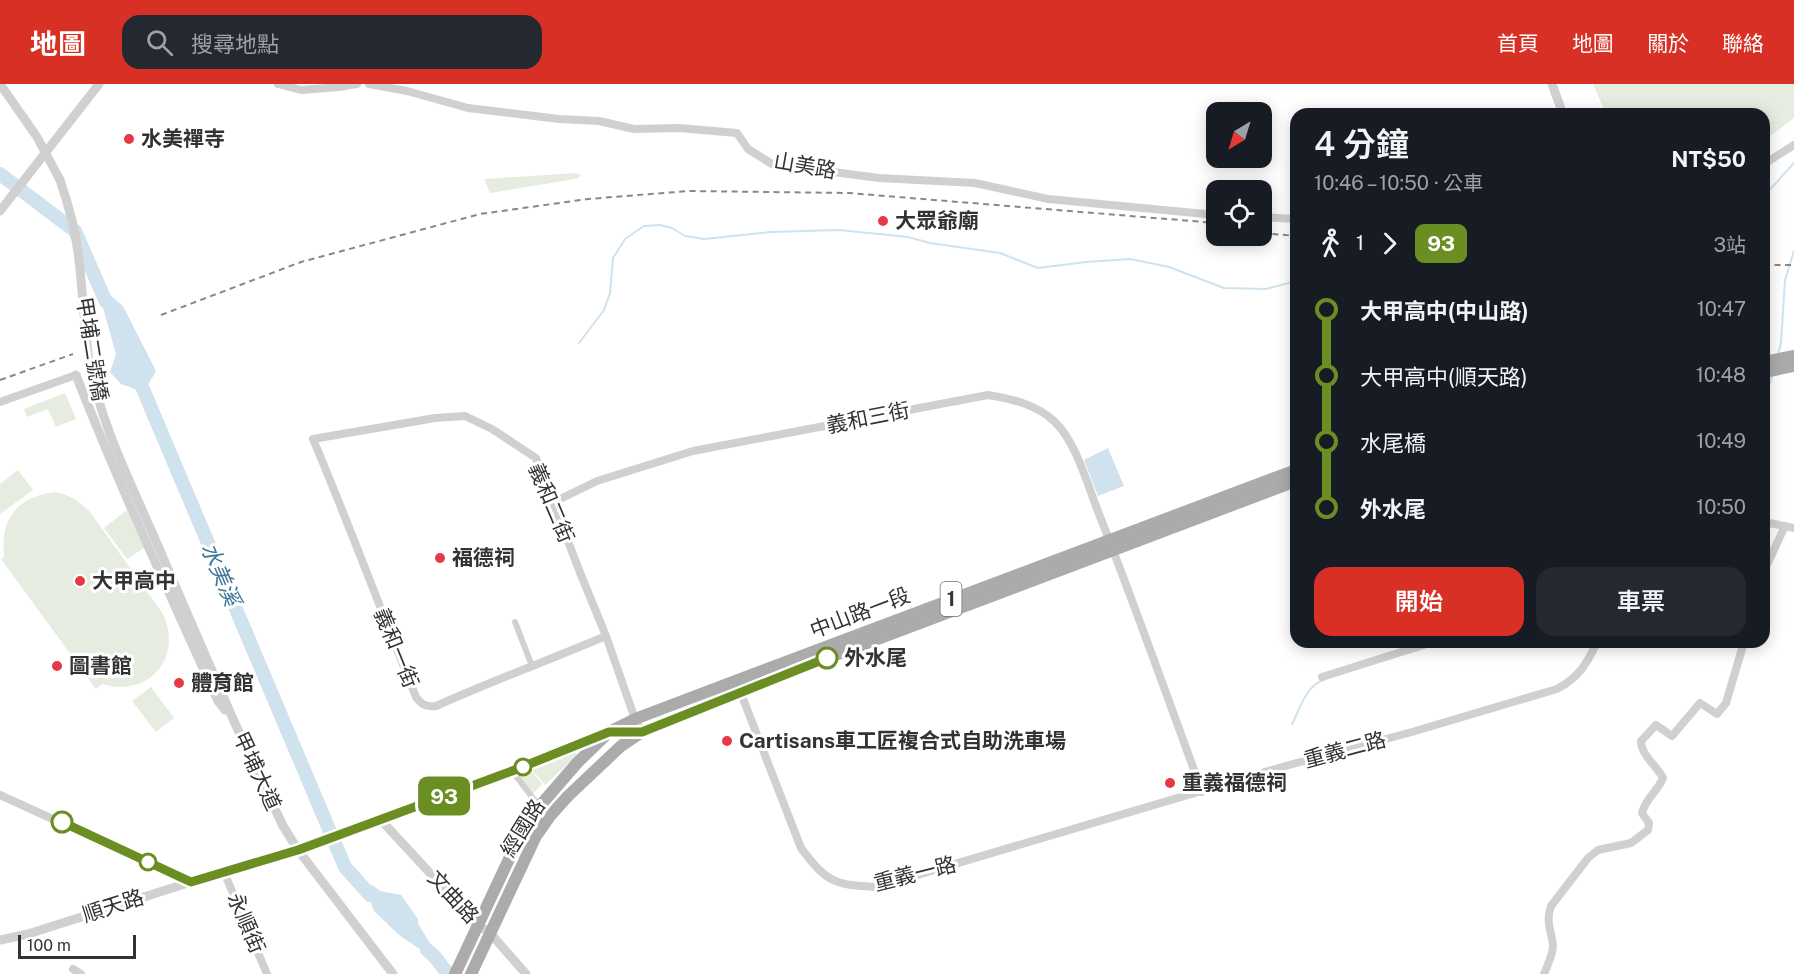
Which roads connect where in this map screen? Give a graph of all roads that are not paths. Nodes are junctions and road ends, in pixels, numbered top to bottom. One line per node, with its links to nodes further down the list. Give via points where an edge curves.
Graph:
1 (0, 84): 9 (street)
2 (99, 84): 9 (street)
3 (278, 84): 4 (street, via 301,90)
4 (357, 84)
5 (369, 84): 12 (street, 山美路, via 468,108 599,121 634,129 679,128 737,134 748,149 772,164 879,178 975,183 1048,200)
6 (1552, 84): 7 (street)
7 (1561, 108)
8 (1794, 145): 10 (street)
9 (44, 155): 11 (street); 28 (street, 甲埔二號橋, bridge, via 60,180 75,231 86,340 99,400)
10 (1770, 160)
11 (0, 211)
12 (1206, 214)
13 (1272, 218): 14 (street)
14 (1290, 219)
15 (1794, 356): 16 (main road)
16 (1770, 361)
17 (1794, 366): 18 (main road)
18 (1770, 371)
19 (76, 375): 20 (street); 38 (street, via 218,701)
20 (0, 402)
21 (313, 439): 24 (street, 義和二街, via 465,416 536,458); 35 (street, 義和一街, via 420,704 436,706)
22 (1290, 472): 27 (main road, 中山路一段 / 1)
23 (1290, 483): 27 (main road, 中山路一段 / 1)
24 (554, 502): 27 (street, 義和三街, via 597,481 693,451 988,395 1016,399 1035,408 1070,439); 31 (street, 義和二街)
25 (1770, 523): 26 (street)
26 (1790, 527): 29 (street)
27 (1111, 545): 37 (main road, 中山路一段 / 1); 39 (main road, 中山路一段 / 1); 43 (street)
28 (158, 546): 38 (street, 甲埔大道)
29 (1770, 561)
30 (515, 622): 35 (street)
31 (606, 636): 35 (street, 義和一街); 39 (street, 義和二街)
32 (1413, 648): 36 (street)
33 (1594, 648): 43 (street, 重義二路, via 1582,669 1557,689)
34 (1742, 648): 60 (street, via 1726,703 1717,714 1700,703 1672,736 1656,725 1641,741 1641,748 1663,778 1644,804 1642,813 1649,823 1648,830 1631,843 1598,850 1551,906 1548,914 1553,946)
35 (532, 666)
36 (1322, 676)
37 (740, 692): 41 (main road, 中山路一段 / 1); 43 (street, 重義一路, via 801,848 832,881 854,886 877,887)
38 (233, 719): 47 (street, 甲埔大道)
39 (635, 719): 40 (main road, 中山路一段 / 1); 41 (street, 義和二街)
40 (609, 732): 41 (street, 中山路一段); 42 (street, 中山路一段); 45 (main road, 經國路 / 1)
41 (642, 732): 51 (main road, 經國路 / 1, via 621,746 550,816 536,836)
42 (512, 771): 45 (street); 46 (street, 中山路一段)
43 (1203, 792)
44 (0, 795): 49 (street)
45 (539, 807): 50 (main road, 經國路 / 1)
46 (380, 819): 47 (street, 中山路一段); 50 (street, 文曲路)
47 (298, 850): 48 (street); 57 (street, 甲埔大道)
48 (224, 872): 49 (street); 56 (street, 永順街)
49 (191, 882): 52 (street, 順天路)
50 (478, 925): 51 (street, 文曲路); 58 (main road, 經國路 / 1)
51 (490, 933): 54 (main road, 經國路 / 1); 59 (street, 文曲路)
52 (0, 940)
53 (73, 969): 55 (street)
54 (472, 972)
55 (81, 974)
56 (267, 974)
57 (393, 974)
58 (455, 974)
59 (526, 974)
60 (1544, 974)

